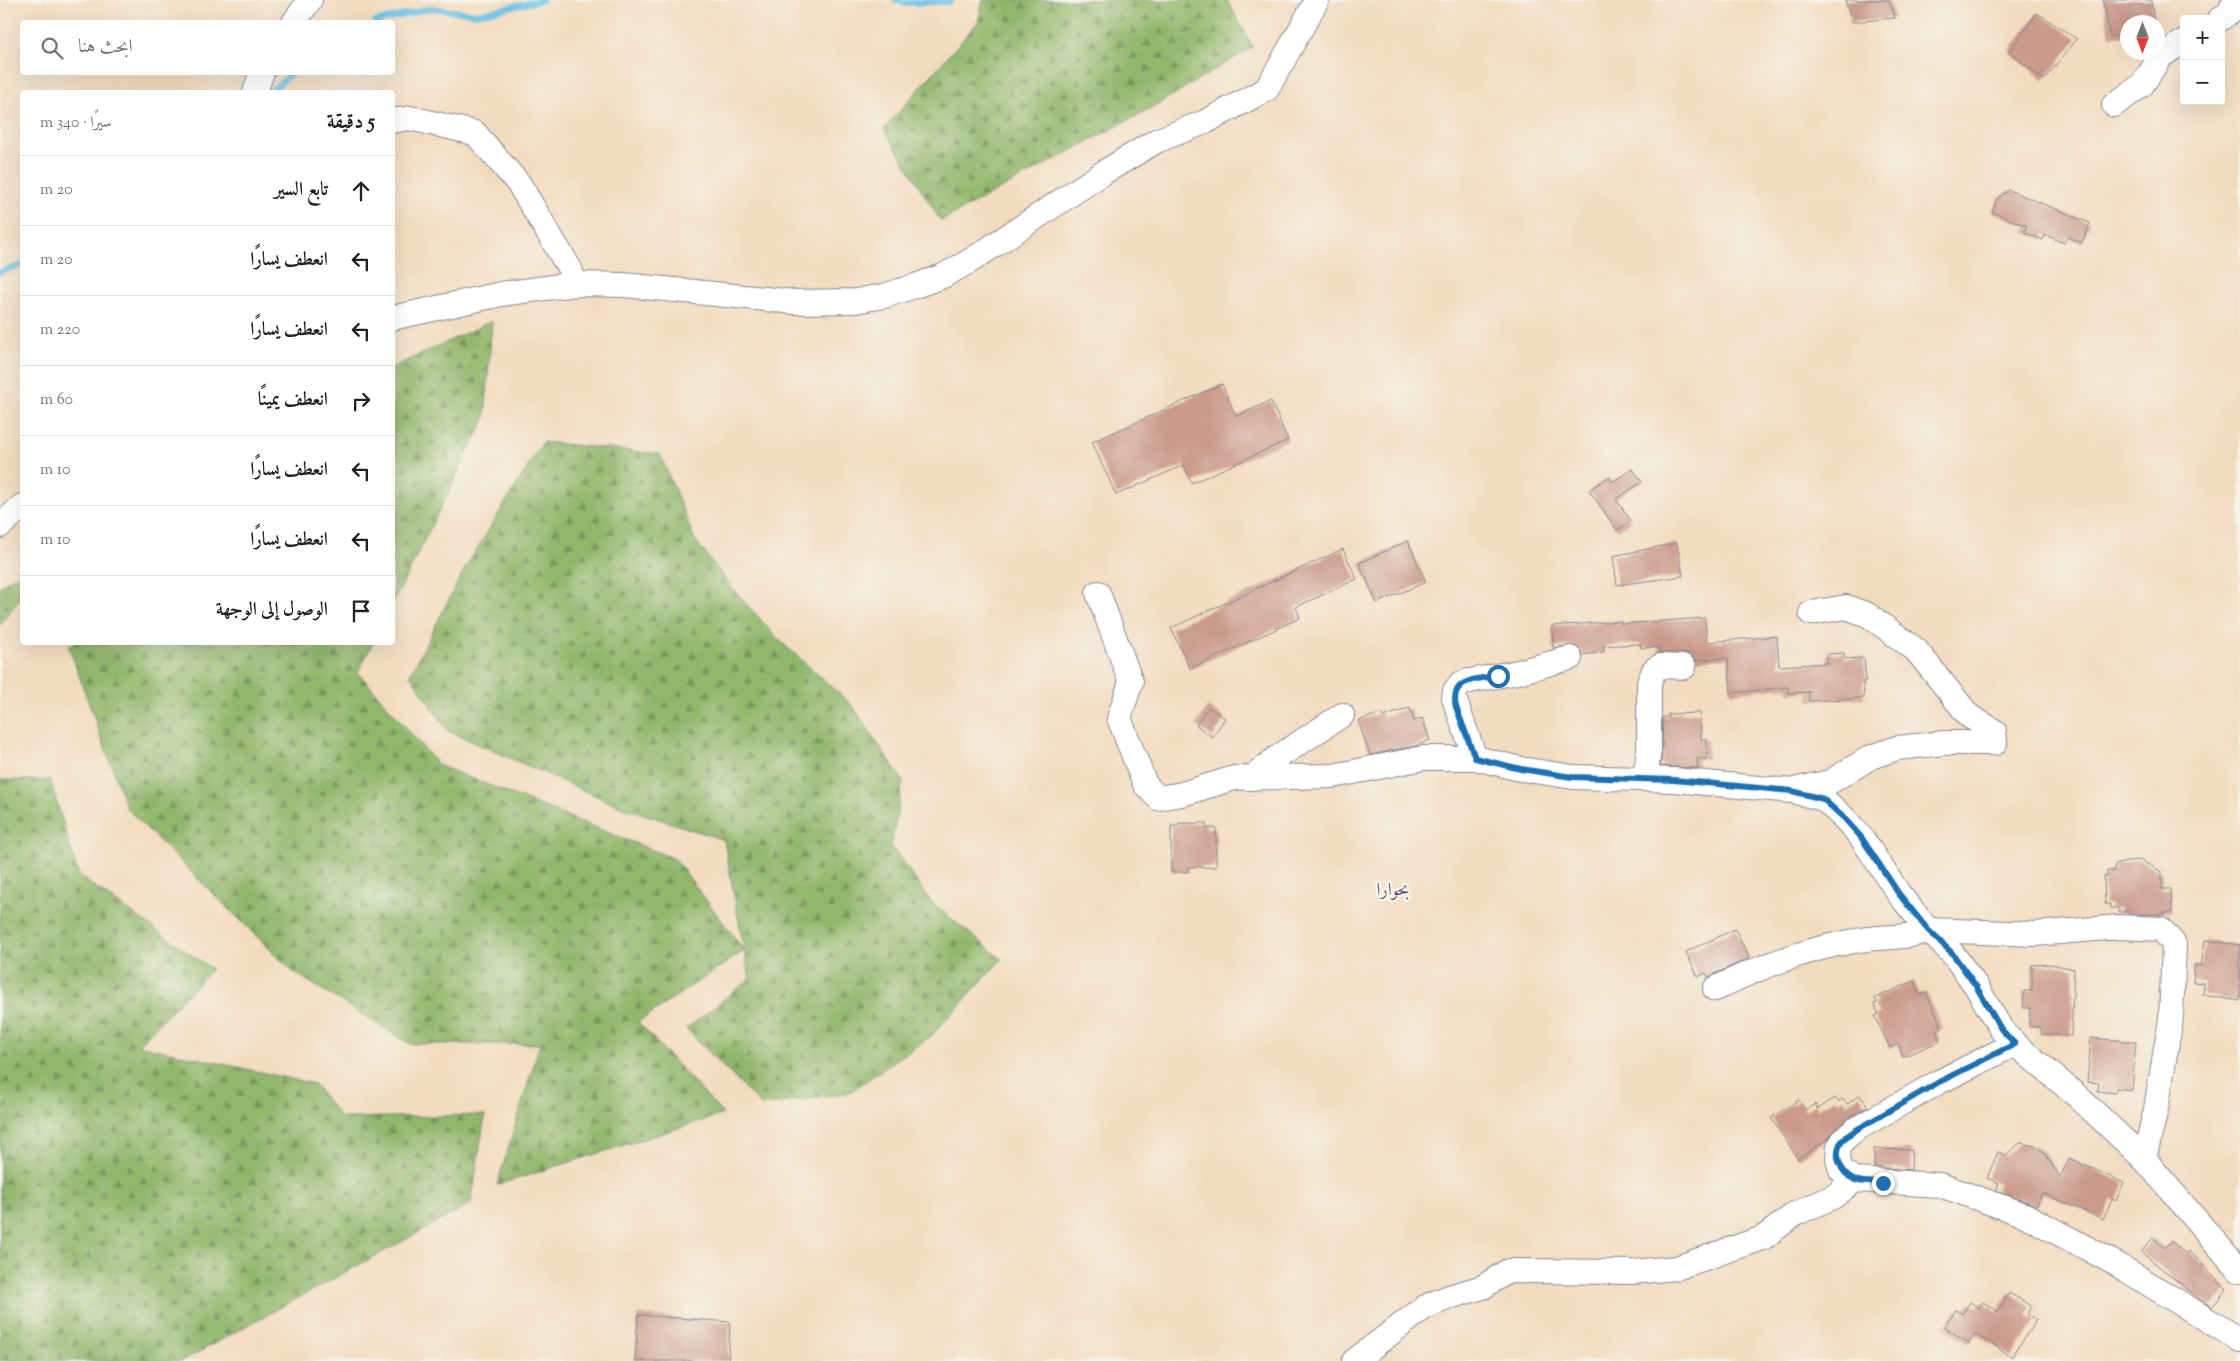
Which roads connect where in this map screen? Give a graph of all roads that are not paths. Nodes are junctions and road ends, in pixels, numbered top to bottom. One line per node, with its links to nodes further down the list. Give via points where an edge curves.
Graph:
1 (310, 0): 5 (street)
2 (1317, 0): 9 (street, via 1268,89 1205,122 1156,141 943,276 884,296 827,302)
3 (2235, 0): 4 (street)
4 (2225, 16)
5 (295, 20)
6 (2180, 44): 7 (street, via 2161,56 2142,85)
7 (2114, 105)
8 (395, 120): 9 (street, via 410,118 475,133 519,184)
9 (575, 284): 10 (street, via 501,294)
10 (395, 317)
11 (20, 508): 12 (street)
12 (0, 526)
13 (1098, 593): 19 (street, via 1132,682 1119,718 1145,784 1158,798 1234,778)
14 (1811, 613): 21 (street, via 1846,607 1868,615 1916,650 1969,716 1994,731 1995,743 1945,743 1898,748 1870,757 1830,782)
15 (1570, 658): 18 (street, via 1460,684 1454,698)
16 (1684, 667): 20 (street, via 1660,666 1651,677)
17 (1342, 715): 19 (street)
18 (1475, 758): 19 (street, via 1424,758 1333,776); 20 (street, via 1572,777)
19 (1252, 778)
20 (1645, 779): 21 (street)
21 (1792, 791): 22 (street, via 1823,799 1844,818)
22 (1928, 930): 23 (street, via 1916,935 1861,940 1810,950 1753,970); 24 (street, via 1952,953 2001,1029); 25 (street, via 2035,934 2119,927 2161,929 2174,944 2170,1018 2156,1110)
23 (1715, 989)
24 (2015, 1044): 25 (street, via 2076,1094); 26 (street, via 1939,1082 1844,1139 1838,1148 1841,1170)
25 (2144, 1159): 27 (street)
26 (1855, 1180): 28 (street, via 1940,1185 2025,1215 2118,1264); 29 (street, via 1833,1197 1795,1214 1763,1238 1676,1268 1632,1272 1508,1271 1483,1287 1425,1307)
27 (2240, 1271)
28 (2240, 1340)
29 (1354, 1361)

